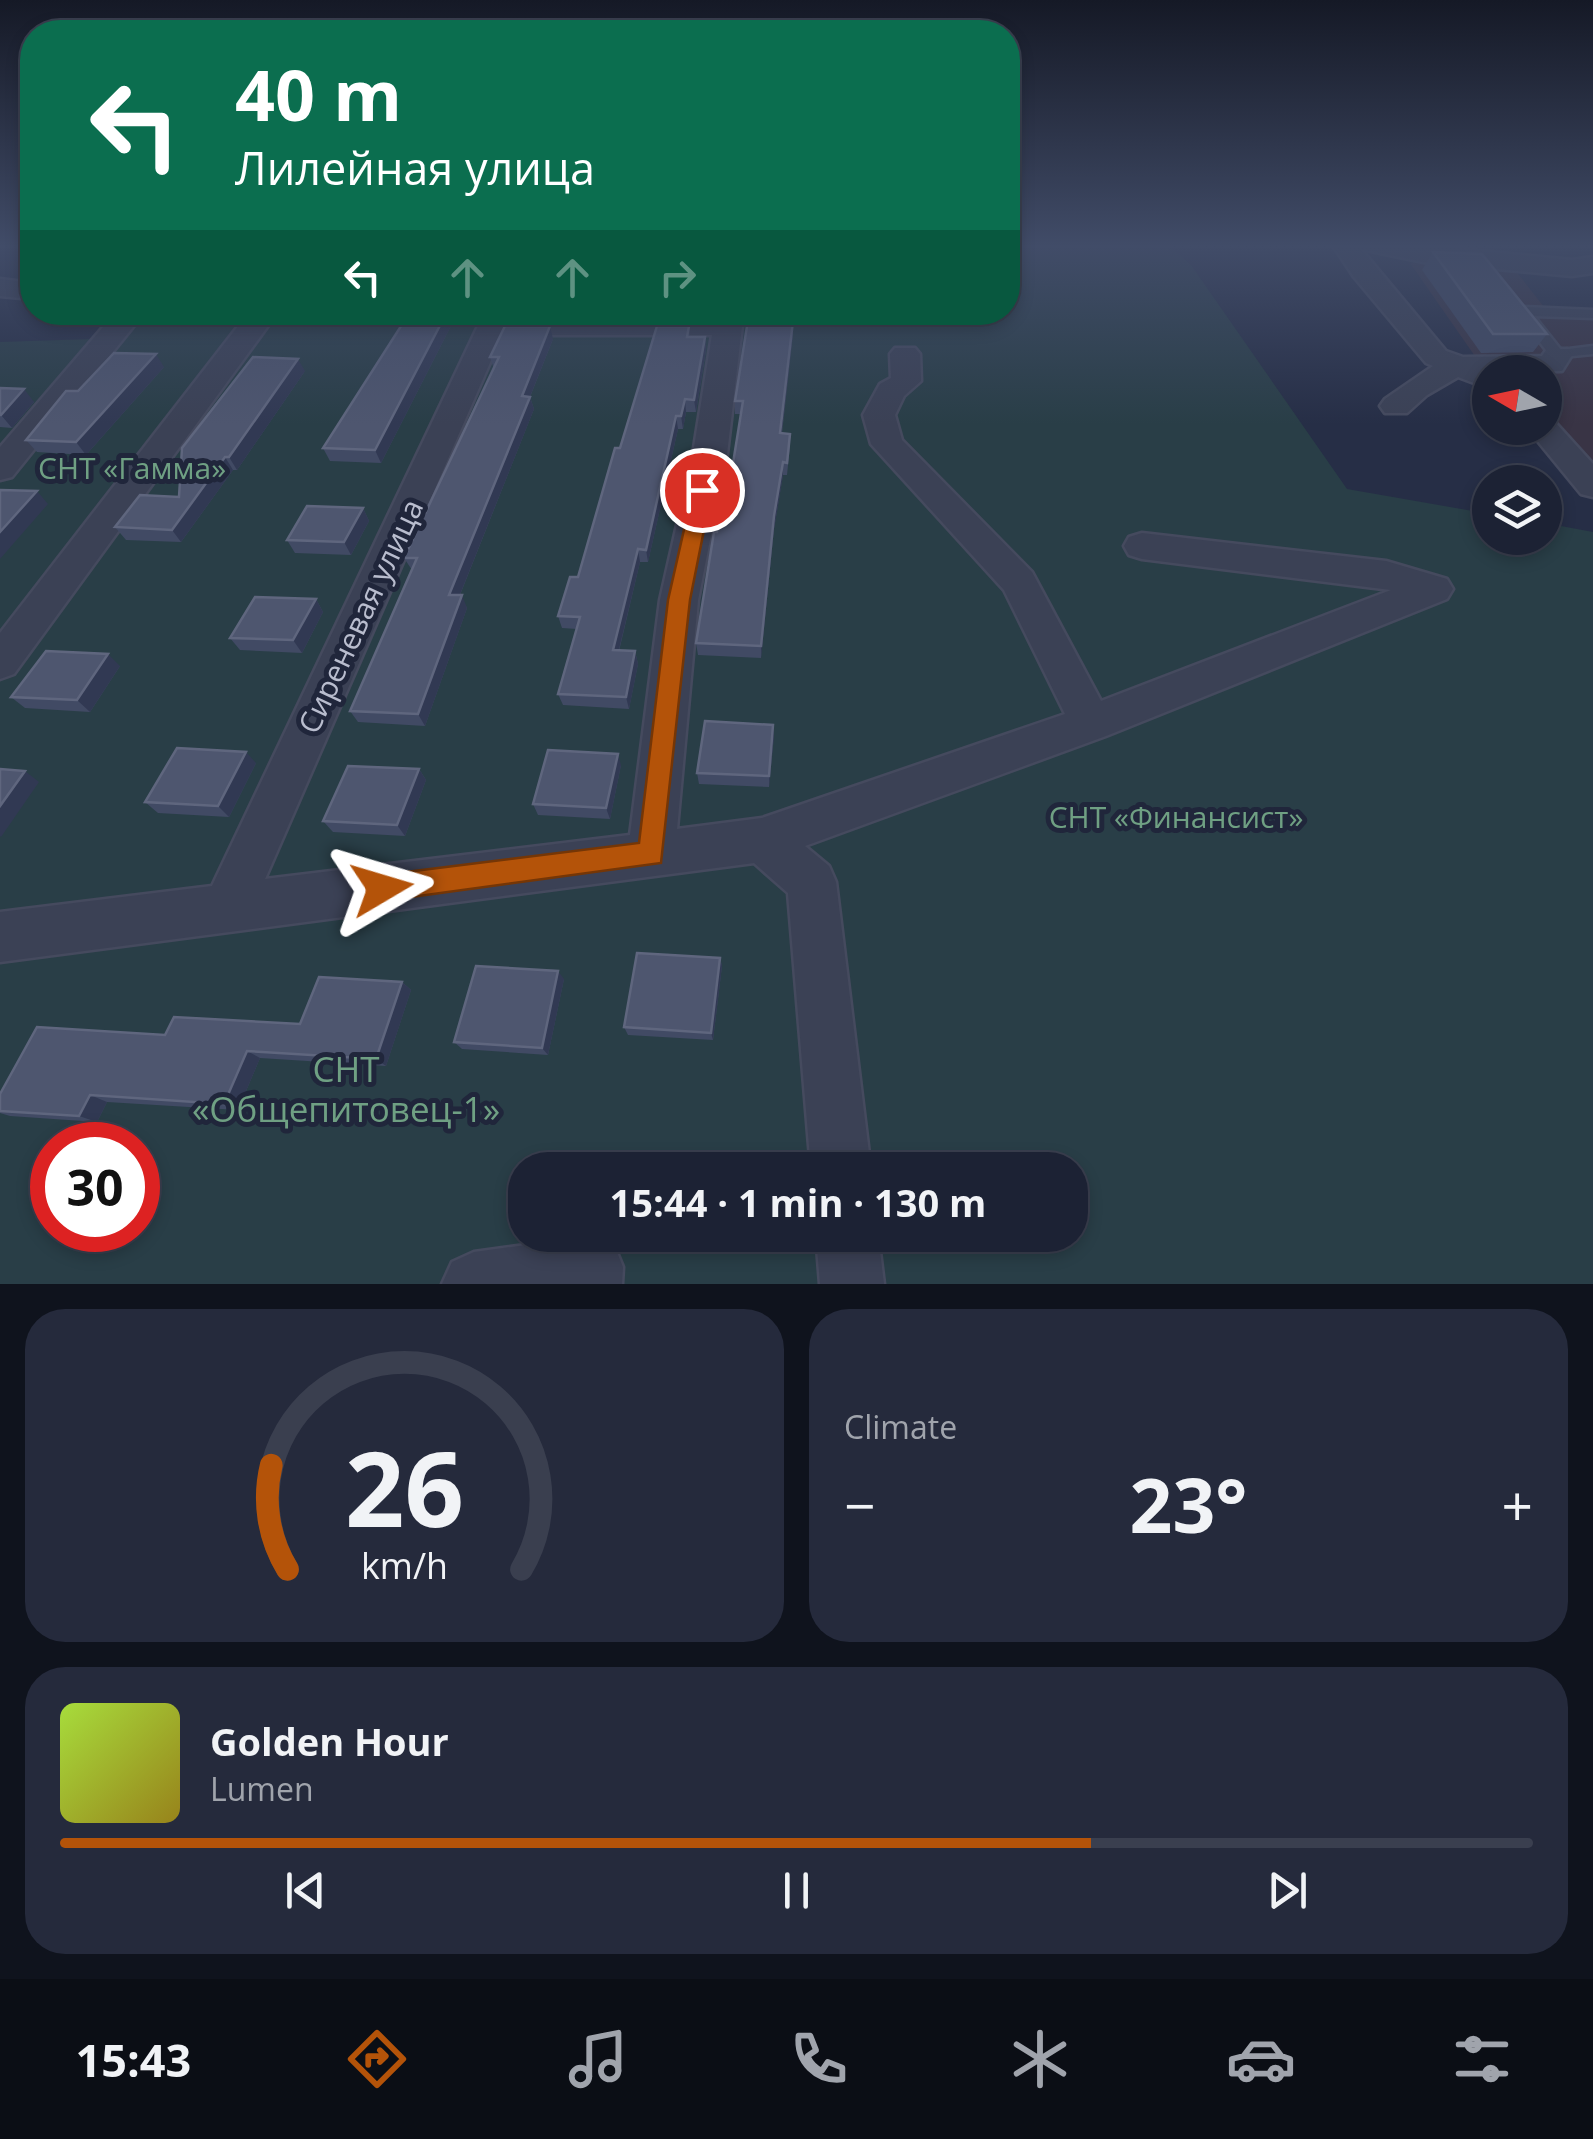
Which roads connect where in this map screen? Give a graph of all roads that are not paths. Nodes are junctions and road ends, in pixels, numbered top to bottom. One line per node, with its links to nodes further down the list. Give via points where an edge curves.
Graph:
1 (1391, 304): 8 (street, via 1436,357)
2 (1593, 314): 7 (lane, via 1524,311)
3 (121, 325): 13 (street)
4 (254, 325): 16 (street)
5 (1593, 350): 7 (lane)
6 (904, 354): 17 (street, via 906,381 891,391 879,414 887,444 1019,582)
7 (1557, 355)
8 (1454, 366): 9 (street); 10 (street); 11 (street, via 1425,379)
9 (1472, 366)
10 (1472, 373)
11 (1396, 406)
12 (1558, 445): 14 (street)
13 (0, 469)
14 (1593, 486)
15 (1142, 546): 17 (street, via 1386,574 1434,589)
16 (0, 663)
17 (1090, 723): 18 (street)
18 (762, 840): 19 (street); 22 (street, via 812,882)
19 (651, 854): 20 (street); 20 (street, Сиреневая улица, via 679,600 728,326 492,326)
20 (228, 908): 21 (street)
21 (0, 936)
22 (839, 1152)
23 (849, 1252): 26 (street)
24 (591, 1276): 25 (street)
25 (474, 1284)
26 (852, 1284)

